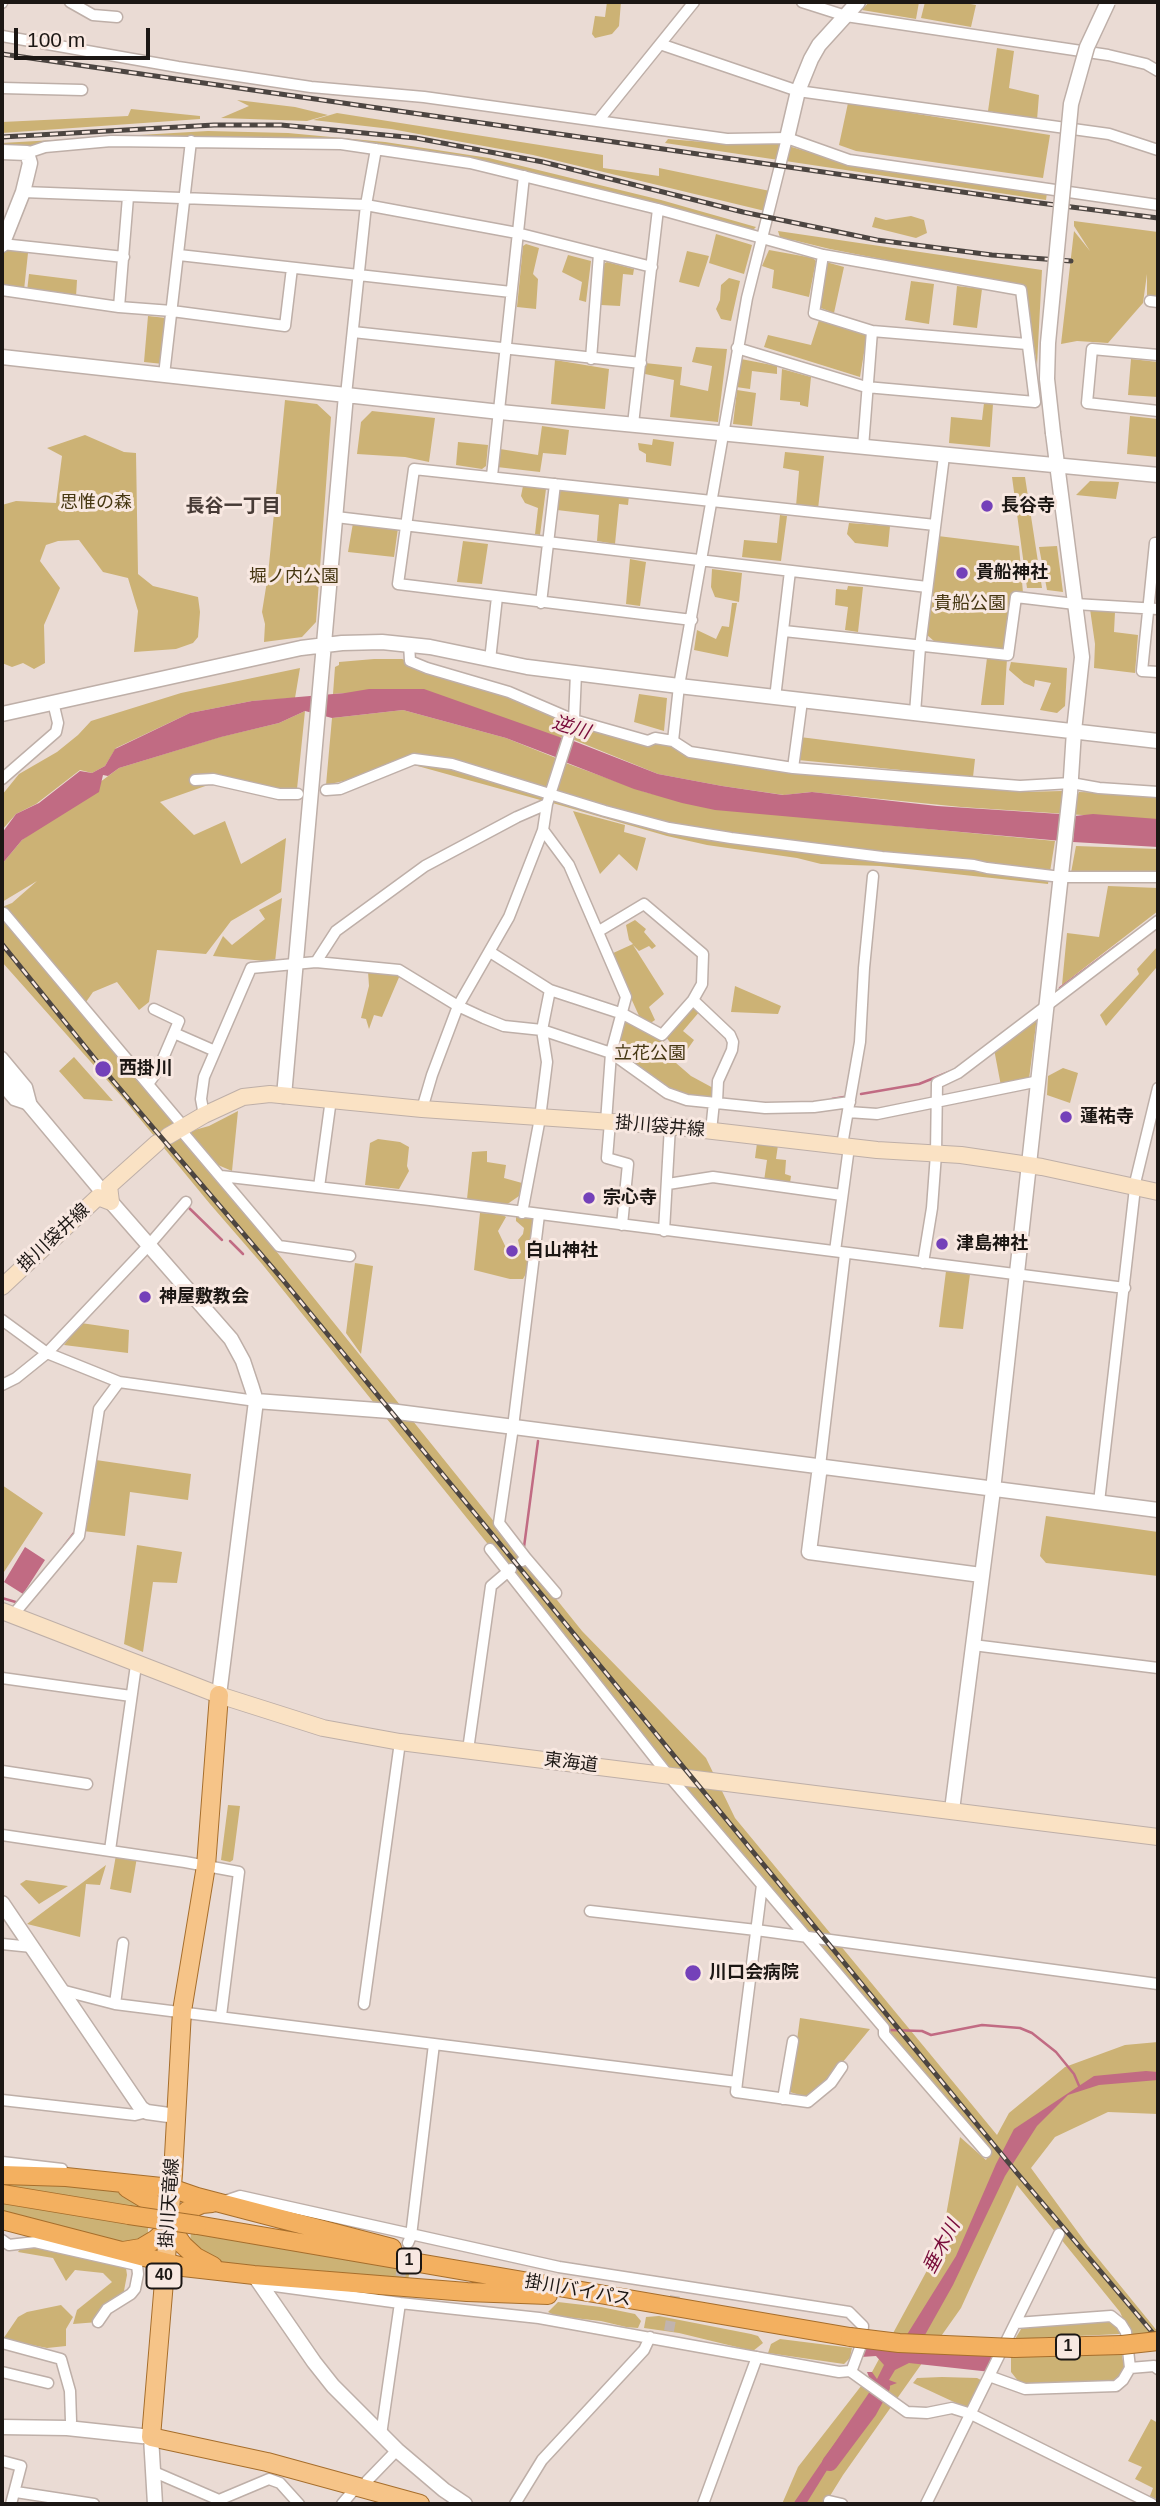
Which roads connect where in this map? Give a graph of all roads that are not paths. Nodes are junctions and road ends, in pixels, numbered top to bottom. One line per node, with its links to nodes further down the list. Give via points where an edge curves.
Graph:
1 (70, 2): 7 (street, via 93,15)
2 (694, 2): 9 (street)
3 (802, 2): 6 (street)
4 (858, 2): 6 (street)
5 (1108, 2): 60 (street, bridge, via 1087,47 1071,104 1047,379)
6 (846, 16): 10 (street, via 1108,55); 13 (street, via 815,52)
7 (117, 17)
8 (2, 36): 14 (street, via 299,85)
9 (660, 44): 13 (street); 14 (street)
10 (1158, 71)
11 (2, 88): 12 (street)
12 (82, 90)
13 (798, 91): 15 (street); 18 (street, via 1109,134)
14 (598, 121): 15 (street, via 727,139)
15 (787, 138): 26 (street, via 849,160); 29 (street)
16 (191, 141): 17 (street); 20 (street, via 111,141); 24 (street)
17 (376, 149): 21 (street); 25 (street)
18 (1158, 150)
19 (2, 152): 20 (street)
20 (27, 153): 22 (street, via 30,163)
21 (524, 176): 27 (street); 28 (street)
22 (23, 192): 23 (street); 30 (street)
23 (128, 197): 24 (street); 34 (street)
24 (185, 199): 25 (street); 32 (street)
25 (366, 205): 28 (street); 37 (street)
26 (1158, 205)
27 (658, 209): 29 (street); 35 (street)
28 (517, 233): 31 (street); 39 (street)
29 (762, 240): 33 (street); 45 (street)
30 (2, 244): 34 (street)
31 (599, 254): 35 (street); 49 (street)
32 (179, 255): 36 (street); 41 (street)
33 (823, 256): 42 (street, via 814,313); 44 (street, via 1021,289)
34 (124, 257): 40 (street)
35 (652, 267): 50 (street)
36 (292, 268): 37 (street); 41 (street, via 285,326)
37 (359, 275): 39 (street); 43 (street)
38 (2, 290): 40 (street)
39 (511, 292): 46 (street)
40 (120, 307): 41 (street)
41 (172, 311): 51 (street)
42 (872, 331): 44 (street); 52 (street)
43 (353, 332): 46 (street); 53 (street)
44 (1027, 344): 52 (street, via 1035,402)
45 (737, 348): 52 (street); 57 (street)
46 (506, 349): 49 (street); 55 (street)
47 (1158, 355): 54 (street, via 1091,349 1087,403)
48 (2, 357): 51 (street)
49 (591, 359): 50 (street)
50 (641, 363): 56 (street)
51 (164, 375): 53 (street)
52 (866, 387): 58 (street)
53 (346, 395): 55 (street); 65 (street)
54 (1158, 411)
55 (500, 412): 56 (street); 62 (street)
56 (633, 424): 57 (street)
57 (722, 434): 58 (street); 64 (street)
58 (863, 447): 59 (street)
59 (944, 456): 60 (street); 66 (street)
60 (1058, 466): 61 (street); 75 (street)
61 (1158, 475)
62 (492, 476): 63 (street); 67 (street, via 414,469)
63 (555, 484): 64 (street); 68 (street)
64 (712, 502): 66 (street); 70 (street)
65 (336, 517): 67 (street); 79 (street)
66 (935, 525): 72 (street)
67 (406, 526): 68 (street); 73 (street, via 398,584)
68 (549, 541): 70 (street); 74 (street)
69 (1158, 543): 76 (street)
70 (702, 560): 71 (street); 77 (street)
71 (790, 571): 72 (street); 78 (street)
72 (927, 587): 81 (street)
73 (497, 597): 74 (street); 82 (street)
74 (541, 603): 77 (street)
75 (1076, 604): 76 (street); 81 (street, via 1016,597 1008,655); 92 (street, via 1082,657)
76 (1153, 608): 84 (street, via 1142,671)
77 (692, 620): 85 (street)
78 (784, 631): 81 (street); 86 (street)
79 (324, 644): 80 (street); 88 (street); 112 (street)
80 (409, 644): 82 (street); 91 (street, via 410,660 509,692)
81 (920, 647): 90 (street)
82 (490, 660): 83 (street)
83 (576, 673): 85 (street); 91 (street)
84 (1158, 673)
85 (679, 686): 86 (street); 93 (street)
86 (775, 698): 87 (street)
87 (802, 701): 90 (street); 95 (street)
88 (53, 702): 89 (street); 96 (street, via 56,732)
89 (2, 713)
90 (915, 713): 92 (street)
91 (574, 720): 93 (street, via 648,741); 102 (street)
92 (1074, 731): 94 (street); 98 (street)
93 (673, 741): 95 (street, via 690,752)
94 (1158, 741)
95 (793, 768): 98 (street)
96 (2, 779)
97 (195, 780): 101 (street)
98 (1070, 788): 100 (street); 104 (street)
99 (326, 790): 102 (street, via 340,789 414,759 452,764)
100 (1158, 792)
101 (298, 794)
102 (549, 799): 103 (street); 104 (street, via 706,834); 111 (street, via 425,866 336,931)
103 (543, 830): 109 (street, via 569,865); 110 (street)
104 (1061, 873): 106 (street); 115 (street)
105 (873, 876): 135 (street, via 860,1042)
106 (1158, 877)
107 (4, 913): 126 (street)
108 (1158, 921): 115 (street)
109 (599, 931): 114 (street, via 644,904 704,954 702,984); 118 (street, via 626,996)
110 (490, 952): 113 (street); 116 (street)
111 (316, 962): 112 (street); 116 (street, via 398,970)
112 (296, 963): 121 (street, via 251,968); 129 (street)
113 (550, 990): 118 (street); 119 (street)
114 (693, 1000): 118 (street, via 662,1035); 131 (street, via 733,1042 718,1081)
115 (1046, 1005): 125 (street); 132 (street, via 958,1073 937,1083)
116 (458, 1006): 119 (street, via 504,1026); 136 (street)
117 (153, 1009): 120 (street, via 179,1021)
118 (623, 1014): 122 (street)
119 (542, 1030): 122 (street); 138 (street, via 547,1062)
120 (174, 1034): 121 (street); 126 (street)
121 (215, 1051): 137 (street, via 204,1077)
122 (611, 1054): 131 (street, via 667,1093); 139 (street)
123 (2, 1057): 134 (street, via 27,1087)
124 (2, 1072): 134 (street)
125 (1039, 1081): 132 (street); 145 (street)
126 (148, 1084): 142 (street)
127 (2, 1086): 134 (street, via 14,1100)
128 (1158, 1088): 133 (street)
129 (284, 1096): 130 (main road, 掛川袋井線); 137 (main road, 掛川袋井線, via 243,1097)
130 (331, 1099): 136 (main road, 掛川袋井線); 149 (street)
131 (716, 1102): 135 (street, via 765,1108); 141 (street)
132 (937, 1103): 135 (street, via 877,1114); 144 (street)
133 (1156, 1103): 148 (street)
134 (32, 1106): 152 (street)
135 (849, 1107): 143 (street)
136 (422, 1109): 138 (main road, 掛川袋井線)
137 (204, 1115): 142 (main road, 掛川袋井線)
138 (540, 1118): 139 (main road, 掛川袋井線); 154 (street)
139 (608, 1122): 140 (main road, 掛川袋井線); 156 (street, via 607,1158 628,1164)
140 (670, 1126): 141 (main road, 掛川袋井線); 147 (street)
141 (711, 1131): 143 (main road, 掛川袋井線)
142 (172, 1133): 146 (street); 152 (main road, 掛川袋井線, via 108,1186)
143 (846, 1146): 144 (main road, 掛川袋井線); 151 (street)
144 (936, 1154): 145 (main road, 掛川袋井線); 161 (street)
145 (1030, 1165): 148 (main road, 掛川袋井線); 162 (street)
146 (221, 1176): 149 (street); 160 (street, via 279,1246)
147 (668, 1184): 151 (street, via 713,1177); 157 (street)
148 (1137, 1186): 150 (main road, 掛川袋井線); 164 (street)
149 (319, 1187): 154 (street)
150 (1158, 1192)
151 (842, 1195): 159 (street)
152 (111, 1202): 158 (street); 163 (main road, 掛川袋井線, via 98,1196)
153 (186, 1202): 158 (street)
154 (522, 1213): 155 (street)
155 (538, 1215): 156 (street); 170 (street)
156 (622, 1225): 157 (street)
157 (664, 1231): 159 (street)
158 (149, 1245): 166 (street); 169 (street, via 231,1339)
159 (840, 1252): 161 (street); 171 (street)
160 (350, 1256)
161 (923, 1263): 162 (street)
162 (1017, 1274): 164 (street); 172 (street)
163 (2, 1287)
164 (1125, 1288): 173 (street)
165 (2, 1321): 166 (street)
166 (47, 1353): 167 (street); 168 (street)
167 (119, 1382): 169 (street); 179 (street, via 99,1409 79,1536)
168 (2, 1385)
169 (256, 1401): 170 (street, via 390,1411); 184 (street)
170 (513, 1427): 171 (street); 178 (street, via 499,1523 524,1560)
171 (820, 1466): 172 (street); 177 (street, via 809,1552)
172 (993, 1489): 173 (street); 177 (street)
173 (1099, 1502): 174 (street)
174 (1158, 1510)
175 (490, 1549): 176 (street)
176 (509, 1571): 187 (street, via 491,1586); 189 (street)
177 (981, 1575): 180 (street)
178 (556, 1593)
179 (8, 1613): 181 (main road, 東海道)
180 (973, 1645): 182 (street); 191 (street)
181 (136, 1664): 184 (main road, 東海道); 185 (street)
182 (1158, 1668)
183 (2, 1678): 185 (street)
184 (219, 1695): 186 (main road, 東海道, via 323,1728); 195 (main road, 掛川天竜線 / 40)
185 (131, 1696): 194 (street)
186 (400, 1742): 187 (main road, 東海道); 207 (street)
187 (468, 1750): 189 (main road, 東海道)
188 (2, 1770): 190 (street)
189 (669, 1776): 191 (main road, 東海道); 196 (street)
190 (87, 1784)
191 (951, 1810): 193 (main road, 東海道)
192 (2, 1835): 194 (street)
193 (1158, 1837)
194 (110, 1850): 195 (street)
195 (206, 1866): 208 (main road, 掛川天竜線 / 40); 209 (street, via 239,1872)
196 (762, 1885): 199 (street); 200 (street)
197 (2, 1903): 203 (street)
198 (590, 1911): 199 (street)
199 (756, 1930): 200 (street); 213 (street)
200 (806, 1937): 204 (street); 218 (street)
201 (123, 1943): 206 (street)
202 (2, 1944): 203 (street)
203 (32, 1947): 205 (street)
204 (1158, 1984)
205 (61, 1990): 206 (street); 216 (street)
206 (115, 2004): 208 (street)
207 (364, 2004)
208 (182, 2011): 209 (street); 217 (main road, 掛川天竜線 / 40)
209 (221, 2016): 211 (street)
210 (793, 2041): 214 (street)
211 (434, 2044): 213 (street); 228 (street)
212 (842, 2067): 214 (street, via 808,2102)
213 (737, 2082): 214 (street, via 736,2092)
214 (783, 2099)
215 (2, 2100): 216 (street, via 135,2115)
216 (147, 2112): 217 (street)
217 (176, 2116): 222 (main road, 掛川天竜線 / 40)
218 (986, 2152)
219 (2, 2162): 221 (street, via 78,2171)
220 (2, 2175): 221 (highway)
221 (111, 2182): 222 (highway); 226 (highway, via 148,2199)
222 (171, 2188): 224 (highway); 226 (main road, 掛川天竜線 / 40)
223 (2, 2194): 235 (highway, 掛川バイパス / 1, bridge)
224 (220, 2203): 226 (highway, via 188,2210); 228 (street, via 240,2196); 235 (highway, via 388,2247 568,2282)
225 (2, 2220): 230 (highway)
226 (169, 2225): 230 (highway, via 141,2248); 232 (main road, 掛川天竜線 / 40); 233 (highway, via 196,2258)
227 (1059, 2235): 238 (street)
228 (409, 2239): 246 (street, via 676,2291 849,2312 863,2326)
229 (2, 2240): 231 (street, via 9,2245 35,2242)
230 (123, 2251): 231 (highway)
231 (139, 2261): 232 (highway); 237 (street, via 135,2289 107,2309)
232 (165, 2263): 233 (highway); 253 (main road, 掛川天竜線 / 40)
233 (229, 2272): 234 (highway)
234 (257, 2279): 235 (highway); 236 (street); 252 (street, via 313,2362)
235 (621, 2298): 240 (highway, 掛川バイパス / 1, bridge, via 899,2343 1014,2348)
236 (397, 2299): 239 (street); 252 (street)
237 (98, 2322)
238 (1016, 2323): 243 (street, via 1111,2316 1126,2332); 247 (street)
239 (650, 2337): 242 (street, via 669,2336); 267 (street, via 642,2352 542,2460)
240 (1158, 2342)
241 (2, 2343): 250 (street, via 61,2360 70,2391)
242 (757, 2357): 246 (street); 268 (street)
243 (1130, 2368): 244 (street); 247 (street, via 1116,2386 1025,2389)
244 (1158, 2369)
245 (2, 2372): 248 (street)
246 (851, 2372): 249 (street, via 907,2412 951,2408)
247 (989, 2376): 249 (street)
248 (48, 2383)
249 (971, 2414): 270 (street); 271 (street)
250 (71, 2421)
251 (2, 2427): 253 (street)
252 (381, 2435): 254 (street)
253 (151, 2437): 256 (street); 257 (main road)
254 (397, 2450): 257 (street); 266 (street)
255 (2, 2461): 259 (street, via 21,2466)
256 (152, 2470): 262 (street); 263 (street, via 219,2500 268,2479 280,2483)
257 (360, 2486): 264 (street); 265 (main road)
258 (2, 2498): 259 (street)
259 (14, 2498): 261 (street)
260 (829, 2501): 269 (street)
261 (94, 2504)
262 (155, 2504)
263 (299, 2504)
264 (342, 2504)
265 (420, 2504)
266 (465, 2504)
267 (515, 2504)
268 (703, 2504)
269 (842, 2504)
270 (926, 2504)
271 (1152, 2504)

